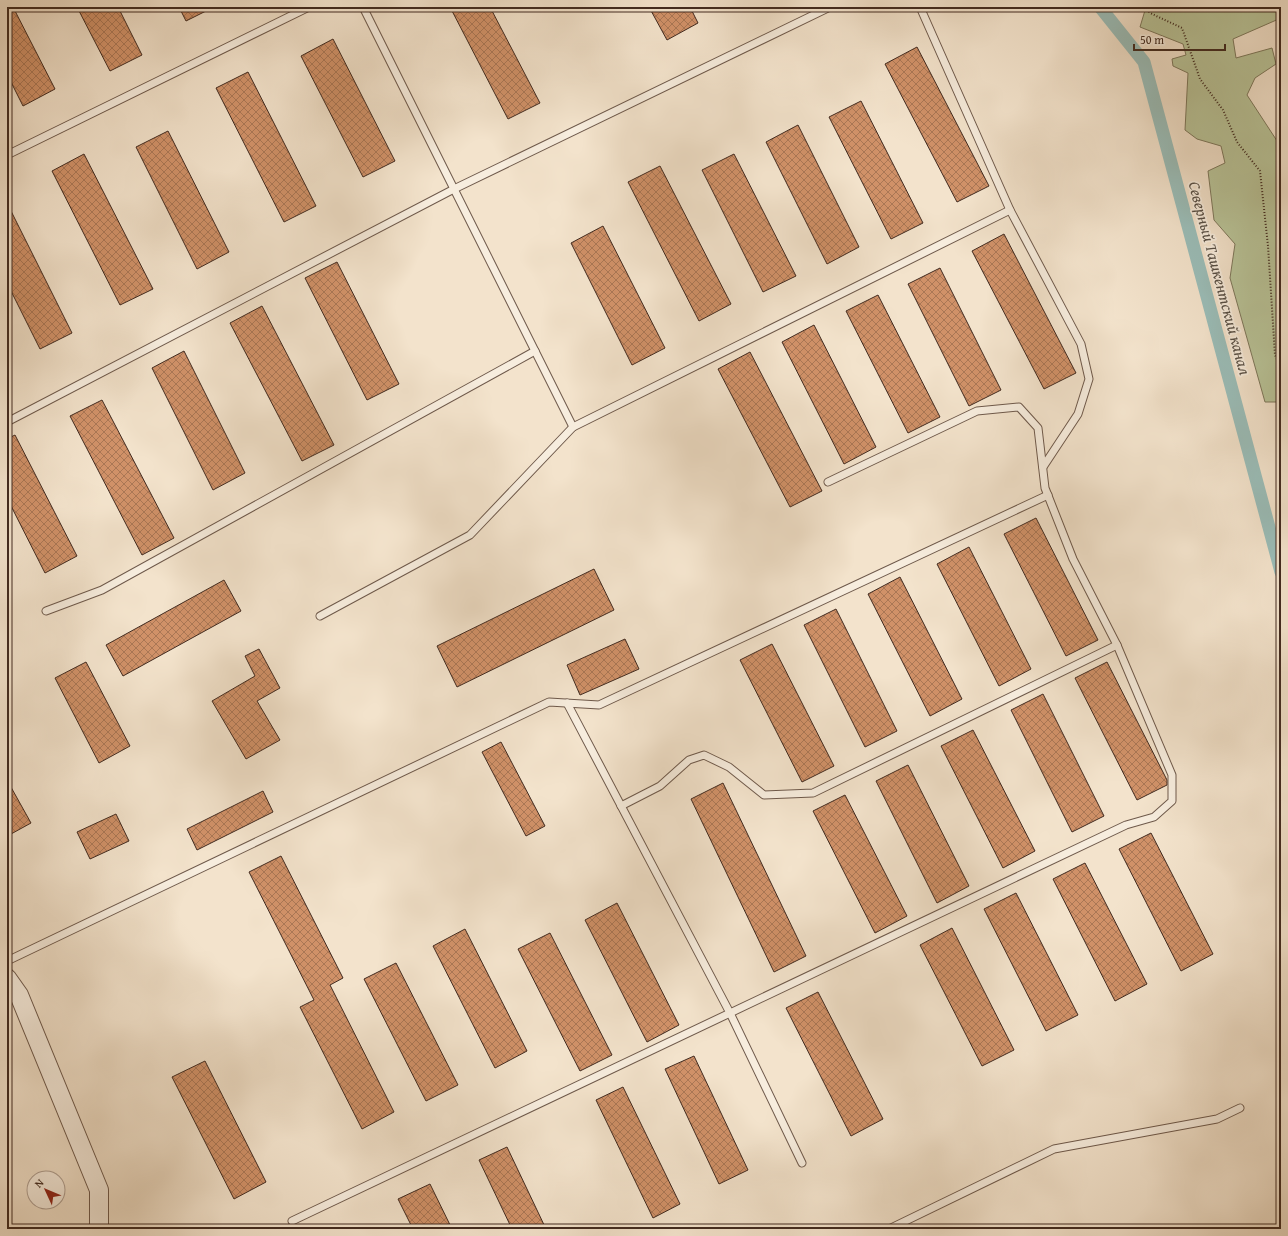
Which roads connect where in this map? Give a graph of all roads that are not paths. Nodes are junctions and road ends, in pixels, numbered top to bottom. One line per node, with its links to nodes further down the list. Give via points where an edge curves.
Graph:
1 (309, 7): 5 (lane)
2 (363, 7): 6 (lane)
3 (830, 7): 6 (lane)
4 (920, 7): 7 (lane)
5 (7, 155)
6 (454, 188): 8 (lane); 9 (lane)
7 (1010, 210): 10 (lane); 11 (lane, via 1081,344 1089,379 1078,414)
8 (535, 351): 10 (lane); 14 (lane, via 102,590)
9 (7, 422)
10 (573, 427): 15 (lane, via 470,535)
11 (1043, 467): 12 (lane, via 1038,428 1018,407 977,411); 13 (lane)
12 (828, 482)
13 (1048, 494): 16 (lane, via 1073,559); 17 (lane, via 599,705)
14 (46, 611)
15 (320, 616)
16 (1117, 645): 18 (lane, via 813,793 764,795 729,767 704,755 689,760 660,786); 21 (lane, via 1172,775 1172,802 1154,817 1126,825)
17 (567, 703): 18 (lane); 19 (lane, via 549,702)
18 (621, 806): 21 (lane)
19 (7, 961)
20 (7, 978): 25 (street, via 19,995 99,1190)
21 (730, 1013): 23 (lane); 24 (lane)
22 (1240, 1108): 26 (lane, via 1216,1119 1054,1149)
23 (802, 1163)
24 (292, 1221)
25 (98, 1229)
26 (889, 1229)

